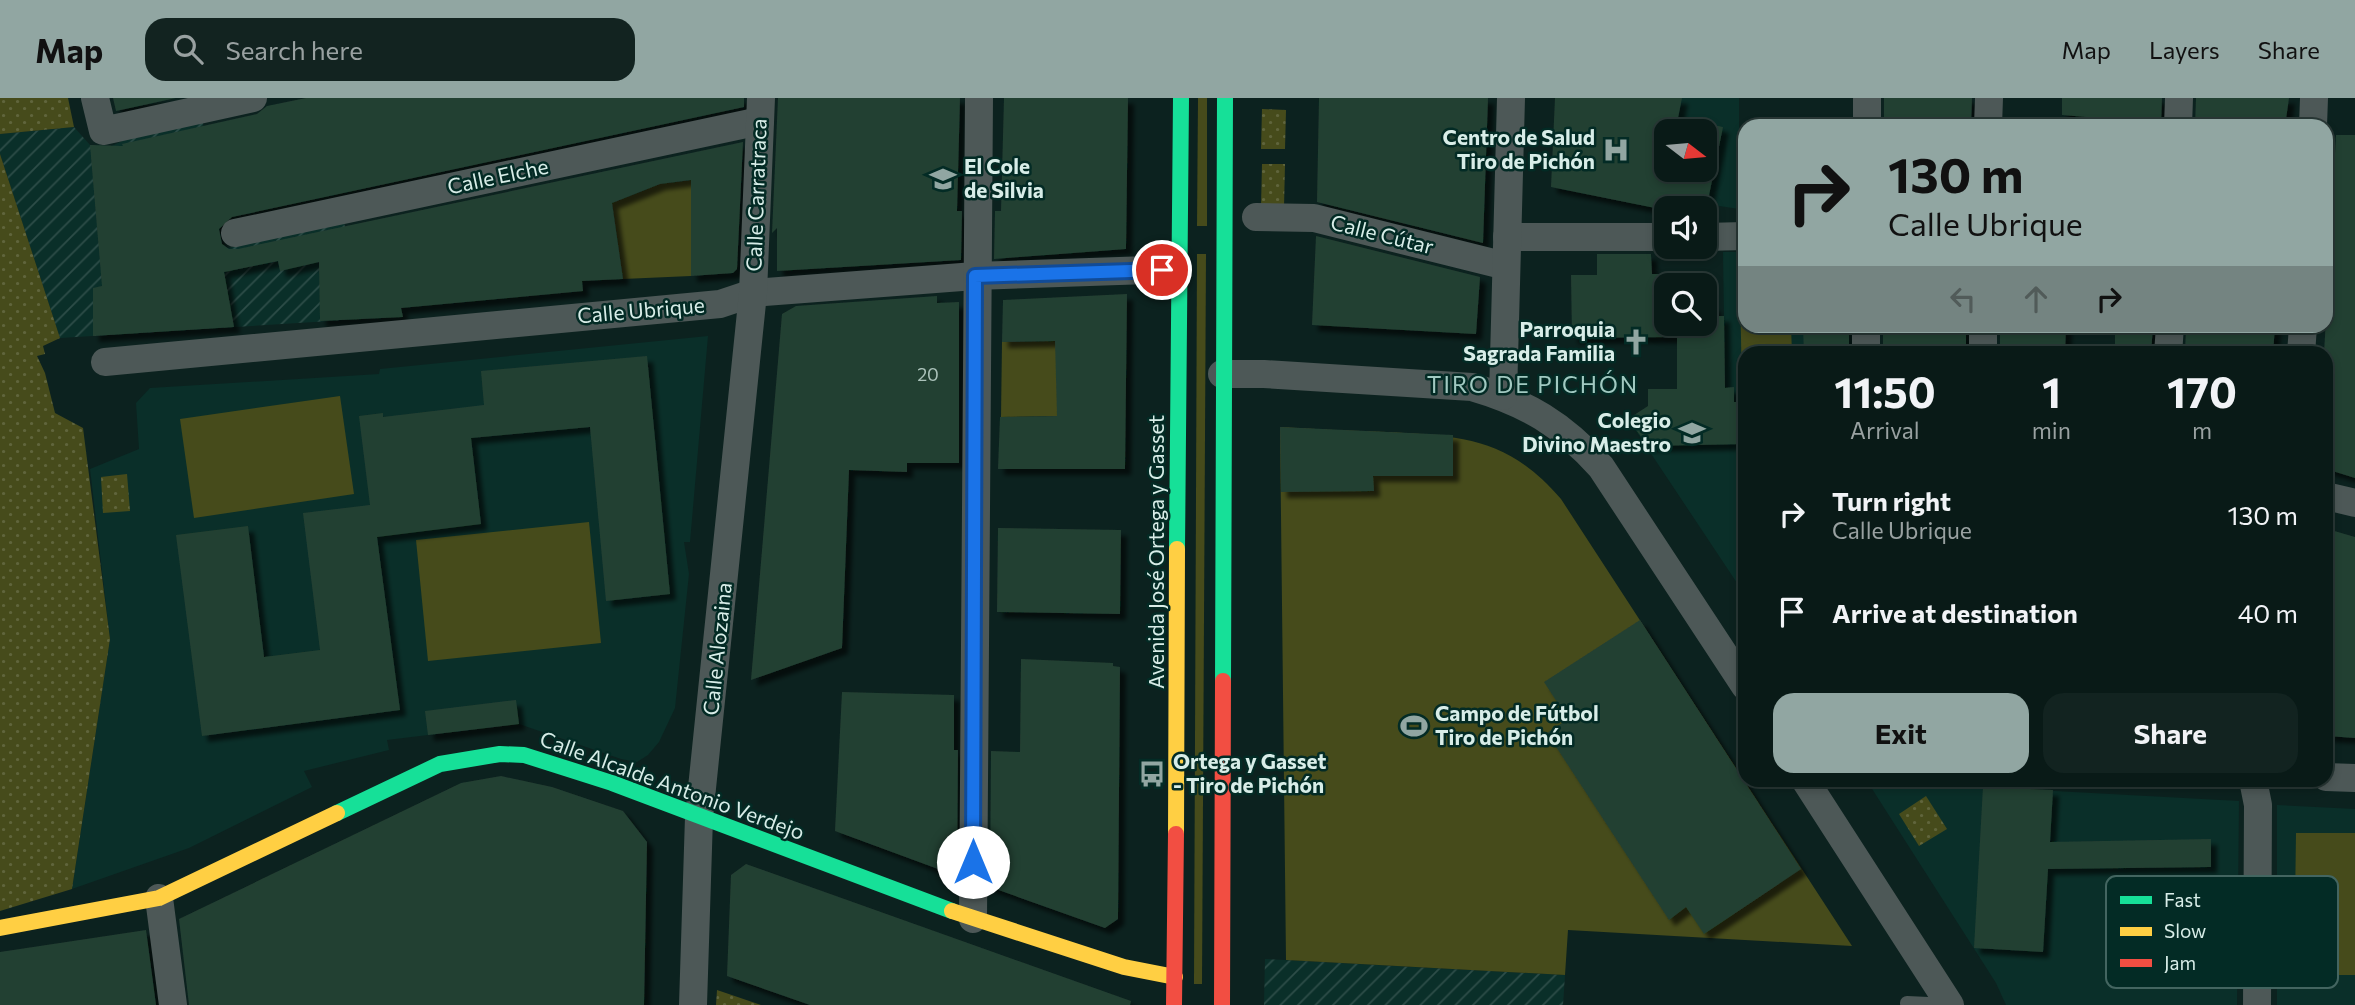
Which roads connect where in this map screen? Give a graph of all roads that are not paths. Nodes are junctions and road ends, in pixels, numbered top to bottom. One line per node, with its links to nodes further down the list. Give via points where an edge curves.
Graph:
1 (95, 98): 2 (street, via 103,131)
2 (253, 98)
3 (979, 98): 24 (street)
4 (1181, 98): 23 (main road, Avenida José Ortega y Gasset)
5 (1225, 98): 27 (main road)
6 (1511, 98): 19 (street)
7 (1867, 98): 12 (street)
8 (1989, 98): 13 (street)
9 (2179, 98): 14 (street)
10 (2314, 98): 15 (street)
11 (761, 109): 17 (street, Calle Elche); 25 (street, Calle Carratraca)
12 (1867, 119)
13 (1988, 119)
14 (2178, 119)
15 (2313, 119)
16 (1256, 217): 22 (street, Calle Cútar, via 1314,218)
17 (236, 233)
18 (1738, 236): 21 (street)
19 (1507, 237): 20 (street); 22 (street)
20 (1654, 237)
21 (1717, 237)
22 (1506, 266): 28 (street)
23 (1178, 269): 24 (street, Calle Ubrique); 41 (main road, Avenida José Ortega y Gasset)
24 (975, 276): 25 (street, Calle Ubrique); 39 (street)
25 (753, 293): 26 (street, Calle Ubrique, via 720,303); 36 (street, Calle Alozaina)
26 (105, 362)
27 (1222, 374): 28 (street, via 1438,383); 46 (main road)
28 (1503, 396): 31 (street, via 1541,413 1601,467)
29 (2333, 498): 30 (street)
30 (2355, 503)
31 (1738, 675)
32 (2333, 777): 33 (street)
33 (2355, 778)
34 (1810, 787): 47 (street)
35 (2254, 787): 37 (street)
36 (699, 817): 38 (main road, Calle Alcalde Antonio Verdejo, via 524,755 500,754 440,764); 39 (main road, Calle Alcalde Antonio Verdejo); 44 (street, Calle Alozaina)
37 (2258, 876)
38 (159, 898): 40 (main road, Calle Alcalde Antonio Verdejo); 43 (street)
39 (973, 919): 41 (main road, Calle Alcalde Antonio Verdejo, via 1124,967)
40 (0, 928)
41 (1175, 977): 45 (main road, Avenida José Ortega y Gasset)
42 (1907, 1003): 47 (lane)
43 (173, 1005)
44 (693, 1005)
45 (1174, 1005)
46 (1222, 1005)
47 (1950, 1005)

